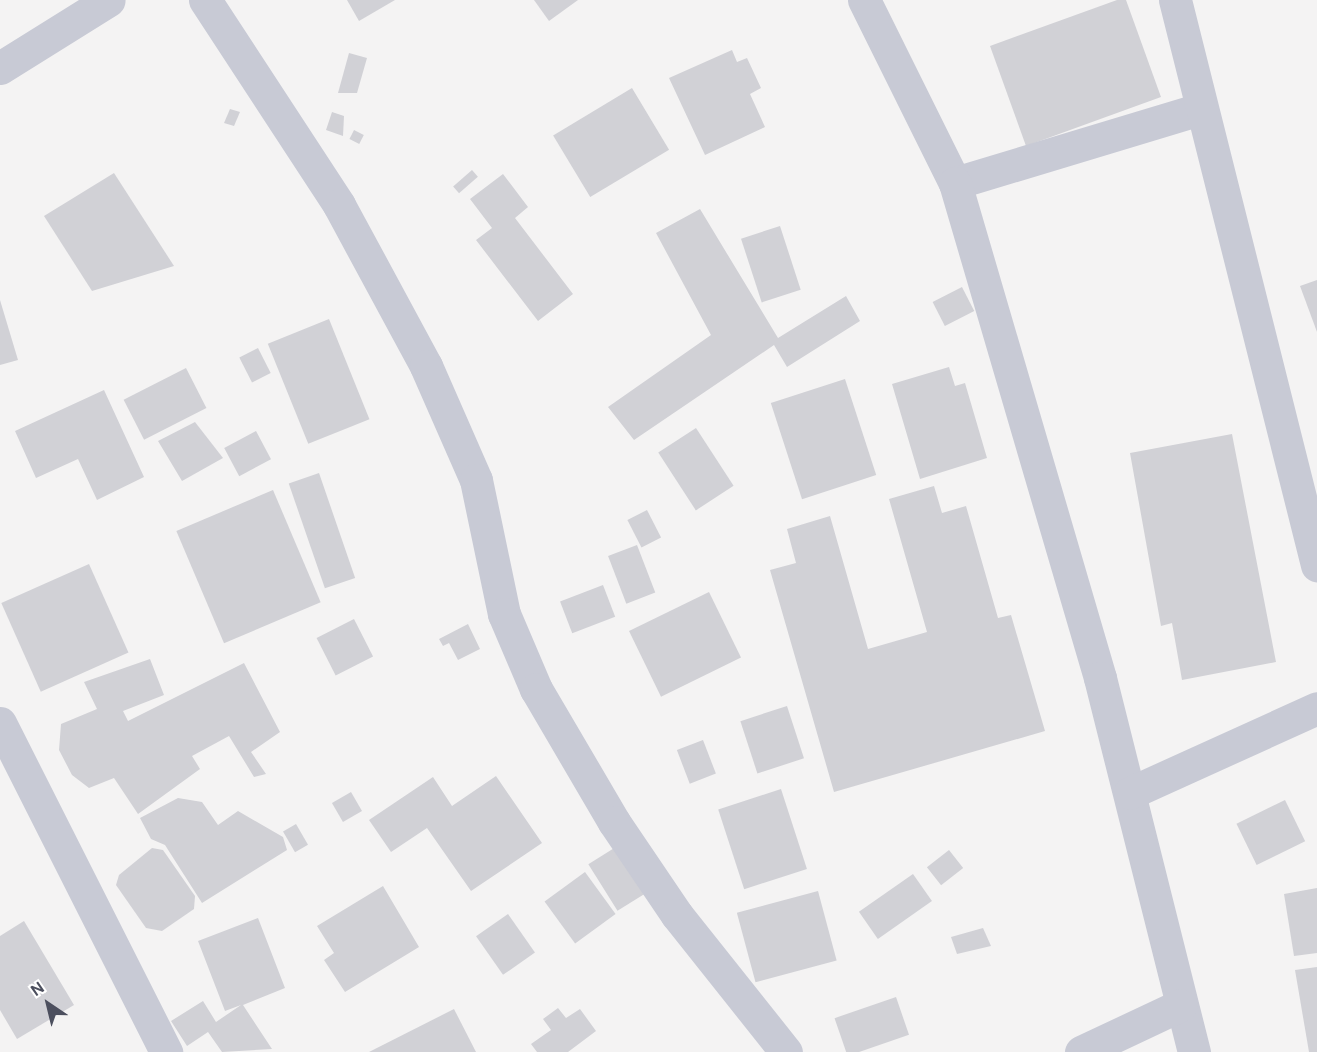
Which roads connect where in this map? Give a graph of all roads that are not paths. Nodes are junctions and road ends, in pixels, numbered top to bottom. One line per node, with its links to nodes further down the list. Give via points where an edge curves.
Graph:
1 (109, 0): 5 (street)
2 (205, 0): 14 (street, via 339,205 426,366 476,480 504,614 536,689 614,822 671,906)
3 (864, 0): 7 (street)
4 (1175, 0): 6 (street)
5 (0, 68)
6 (1200, 109): 7 (street); 8 (street)
7 (955, 183): 11 (street)
8 (1317, 565)
9 (1317, 708): 11 (street)
10 (0, 723): 13 (street)
11 (1130, 793): 12 (street)
12 (1181, 1005): 15 (street); 16 (street)
13 (166, 1052)
14 (786, 1052)
15 (1081, 1052)
16 (1194, 1052)

